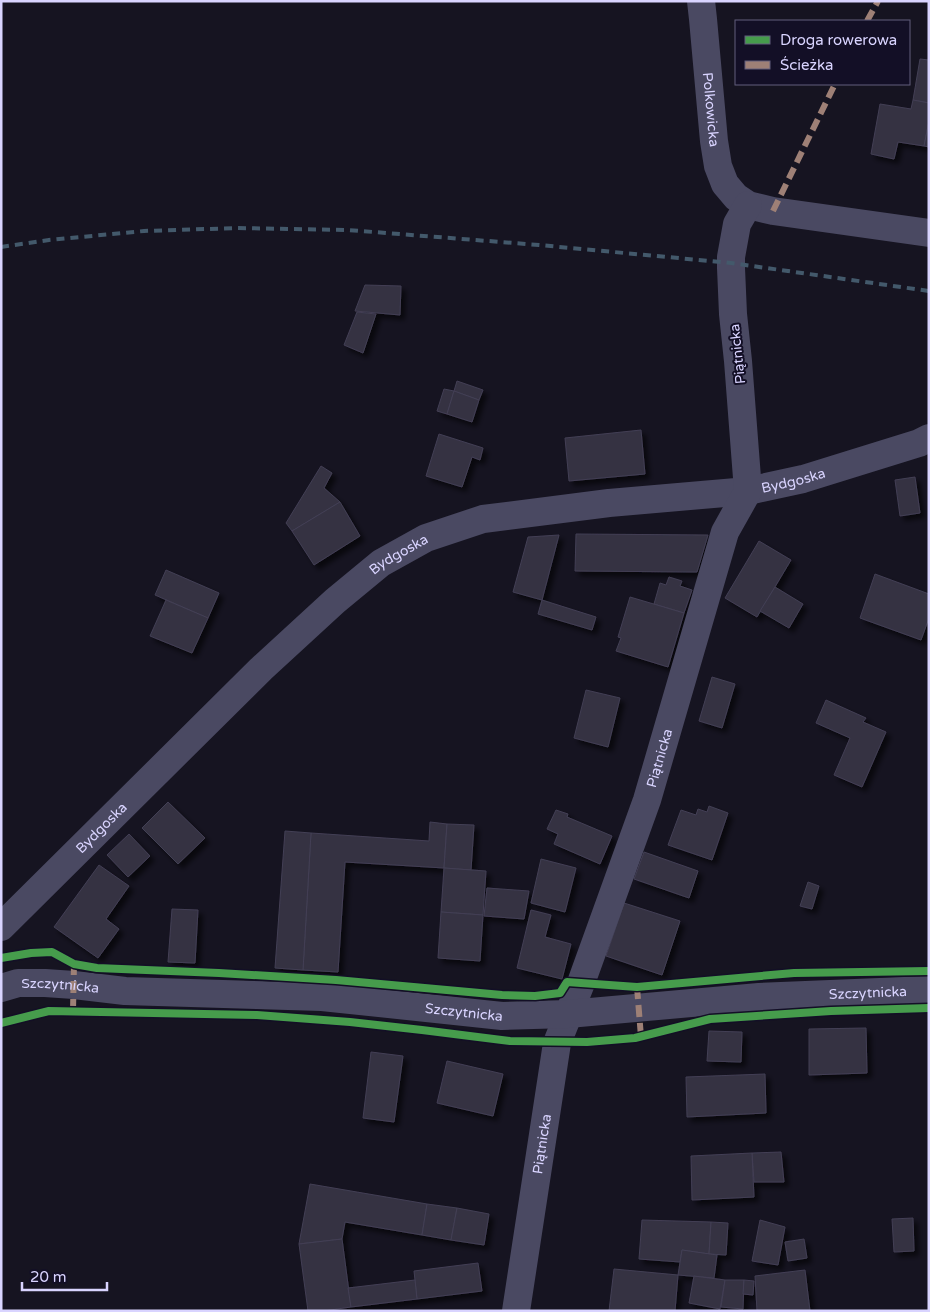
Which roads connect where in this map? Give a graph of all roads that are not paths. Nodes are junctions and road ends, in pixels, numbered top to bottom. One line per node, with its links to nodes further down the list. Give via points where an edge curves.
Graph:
1 (700, 1): 2 (street, Polkowicka, via 718,166 725,184)
2 (748, 205): 3 (street); 5 (street, Piątnicka, via 737,224 731,263 732,314)
3 (929, 233)
4 (929, 438): 5 (street, Bydgoska, via 803,479)
5 (748, 491): 6 (street, Bydgoska, via 483,518 426,538 381,563 261,669); 9 (street, Piątnicka, via 726,532 647,800)
6 (1, 927)
7 (1, 988): 9 (street, Szczytnicka, via 18,983 46,982 125,991 322,997 502,1016)
8 (929, 990): 9 (street, Szczytnicka, via 759,997)
9 (568, 1014): 10 (street, Piątnicka, via 557,1043)
10 (516, 1311)

